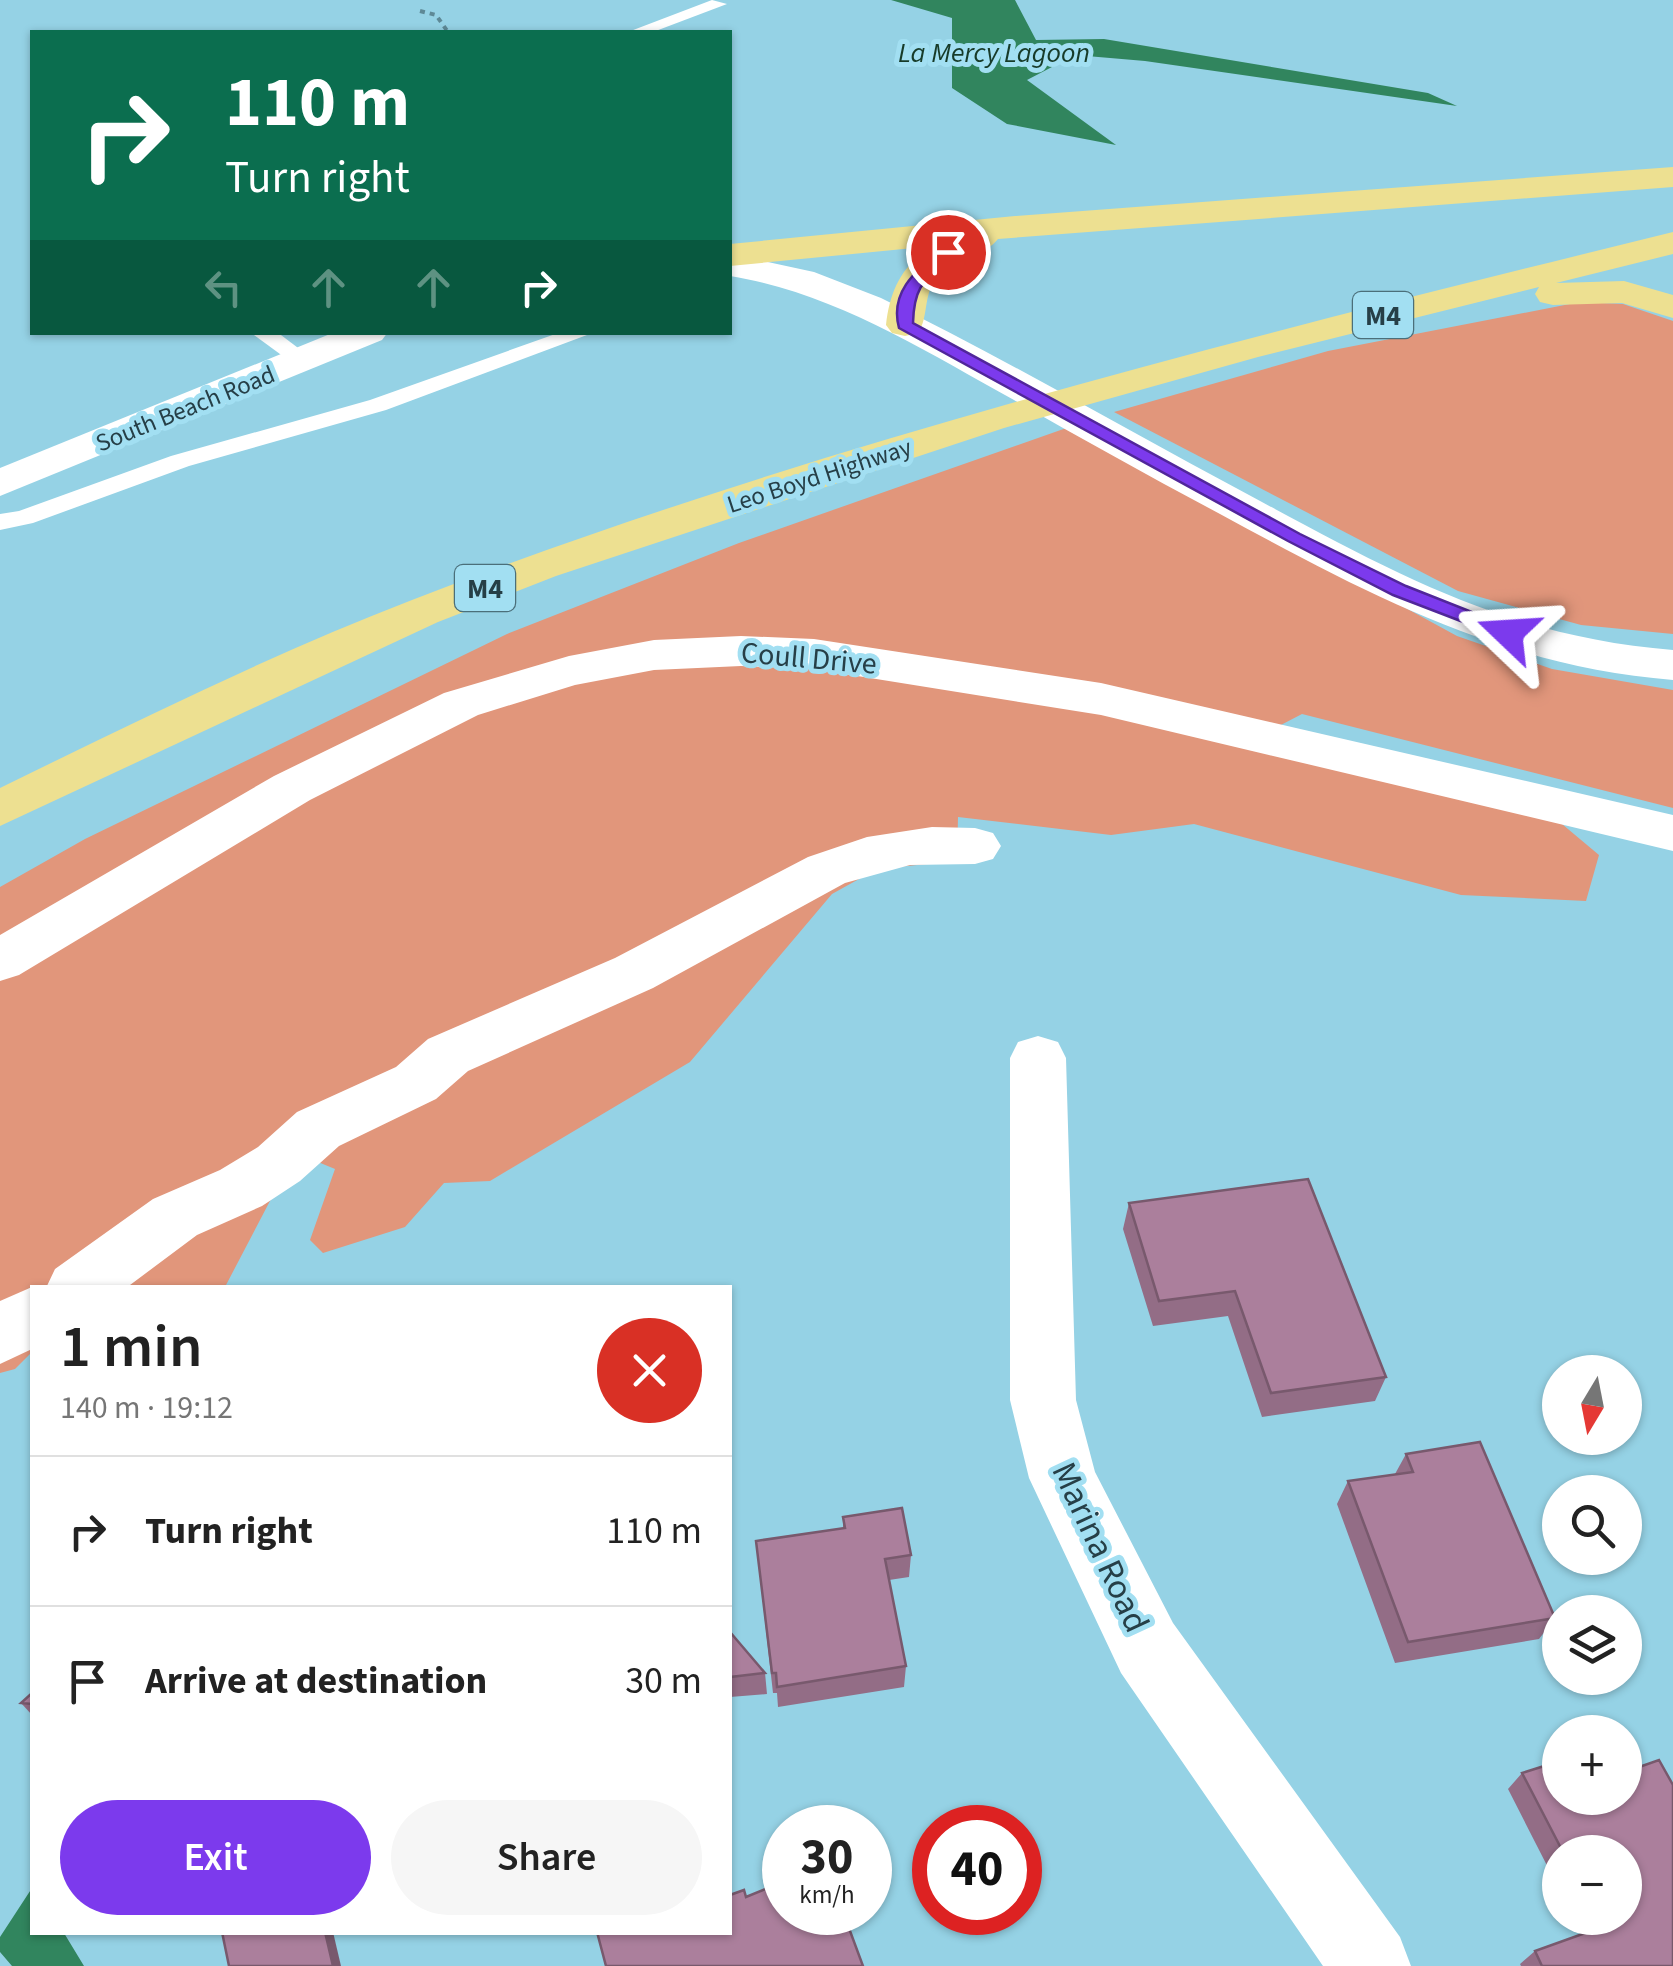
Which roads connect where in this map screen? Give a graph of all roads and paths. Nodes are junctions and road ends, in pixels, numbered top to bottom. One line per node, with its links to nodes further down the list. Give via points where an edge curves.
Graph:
1 (718, 4): 4 (lane)
2 (420, 11): 3 (path, via 436,15)
3 (447, 30)
4 (643, 30)
5 (1673, 177): 6 (main road)
6 (1016, 227): 8 (main road); 11 (main road, via 928,265 906,300)
7 (1673, 243): 15 (main road, Leo Boyd Highway / M4)
8 (732, 255)
9 (732, 265): 11 (street, via 819,284)
10 (1673, 307): 15 (main road, via 1624,292 1539,295)
11 (905, 325): 19 (street, via 1399,590 1542,644)
12 (266, 335): 16 (lane)
13 (361, 335): 16 (street, South Beach Road)
14 (576, 335): 18 (lane, via 378,405)
15 (1244, 349): 20 (main road, Leo Boyd Highway / M4, via 990,419 540,567 422,612)
16 (303, 360): 17 (street, South Beach Road)
17 (0, 483)
18 (0, 522)
19 (1673, 665)
20 (0, 809)
21 (1673, 833): 23 (street, Coull Drive, via 1101,700 814,654 654,655 569,671 460,704 292,788)
22 (975, 846): 25 (street, via 881,853 807,879 634,973 448,1056 416,1083 318,1129 242,1188 175,1217)
23 (0, 961)
24 (1038, 1058): 28 (street, Marina Road, via 1043,1400 1064,1478 1146,1648)
25 (81, 1285)
26 (30, 1315): 27 (street)
27 (0, 1336)
28 (1371, 1966)

